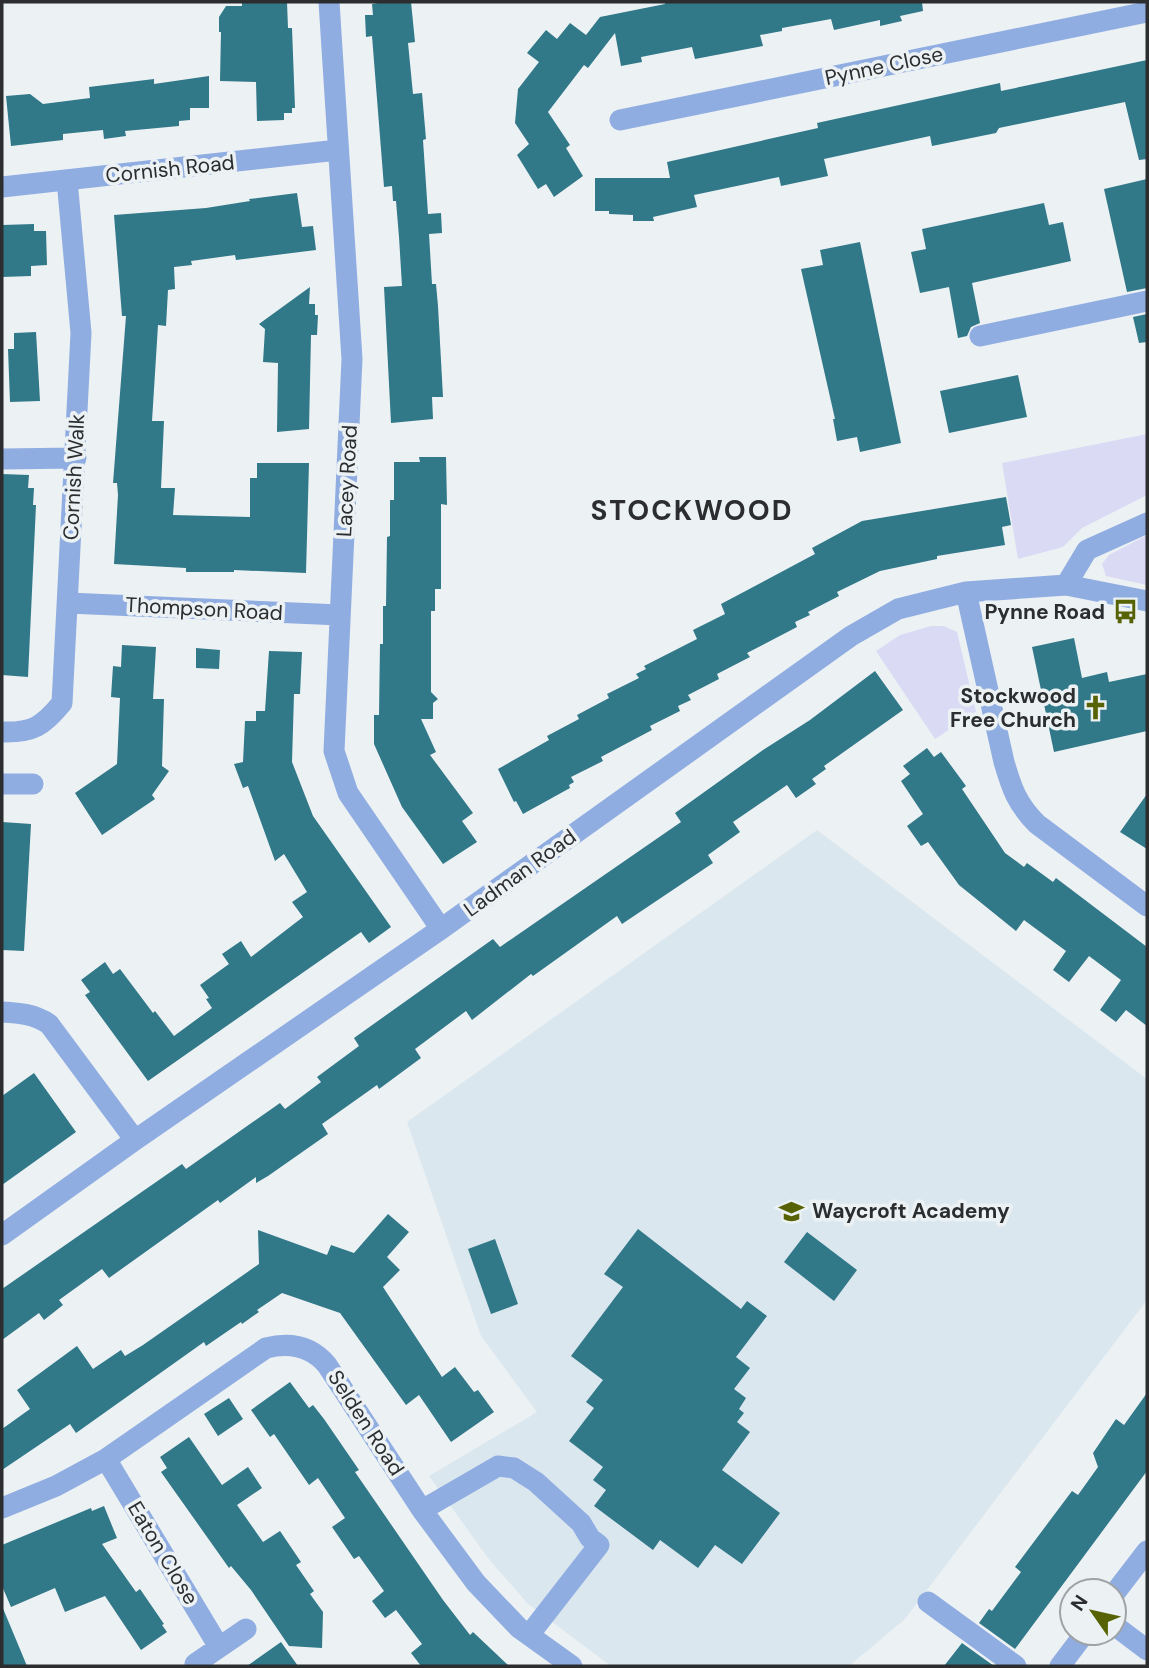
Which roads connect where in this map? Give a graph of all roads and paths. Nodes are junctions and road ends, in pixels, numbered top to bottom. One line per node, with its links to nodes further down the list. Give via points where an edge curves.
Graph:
1 (329, 2): 4 (street, Lacey Road)
2 (1147, 12): 3 (street, Pynne Close)
3 (620, 120)
4 (338, 150): 5 (street, Cornish Road); 16 (street, Lacey Road, via 352,359)
5 (67, 180): 6 (street, Cornish Road); 9 (street, Cornish Walk, via 81,333)
6 (2, 187)
7 (1147, 301): 8 (street)
8 (980, 336)
9 (76, 458): 10 (street); 15 (street, Cornish Walk)
10 (2, 459)
11 (1147, 523): 12 (street, via 1087,550)
12 (1066, 585): 13 (street, Ladman Road); 14 (street, Ladman Road)
13 (966, 592): 20 (street, via 1004,762 1022,809); 21 (street, Ladman Road, via 898,609 851,636)
14 (1147, 601)
15 (68, 603): 16 (street, Thompson Road); 17 (street, Cornish Walk, via 62,703 44,724 20,733)
16 (340, 615): 21 (street, Lacey Road, via 334,751 348,793)
17 (2, 732)
18 (2, 784): 19 (street)
19 (33, 784)
20 (1147, 906)
21 (441, 929): 23 (street, Ladman Road)
22 (2, 1012): 23 (street, via 39,1017 49,1024)
23 (135, 1140): 24 (street, Ladman Road)
24 (2, 1235)
25 (106, 1459): 26 (street, Selden Road); 27 (street, Selden Road, via 266,1348 297,1346 327,1364); 34 (street, Eaton Close)
26 (2, 1508)
27 (422, 1510): 32 (street, Selden Road, via 476,1583); 32 (street, via 498,1466 514,1468 536,1482 600,1545)
28 (1147, 1551): 29 (street)
29 (1127, 1577)
30 (928, 1602): 39 (street)
31 (246, 1629): 34 (street)
32 (529, 1635): 38 (street, Selden Road)
33 (1128, 1636): 36 (street)
34 (219, 1647): 37 (street)
35 (1074, 1647): 40 (street)
36 (1147, 1650)
37 (195, 1664)
38 (572, 1666)
39 (1016, 1666)
40 (1060, 1666)

